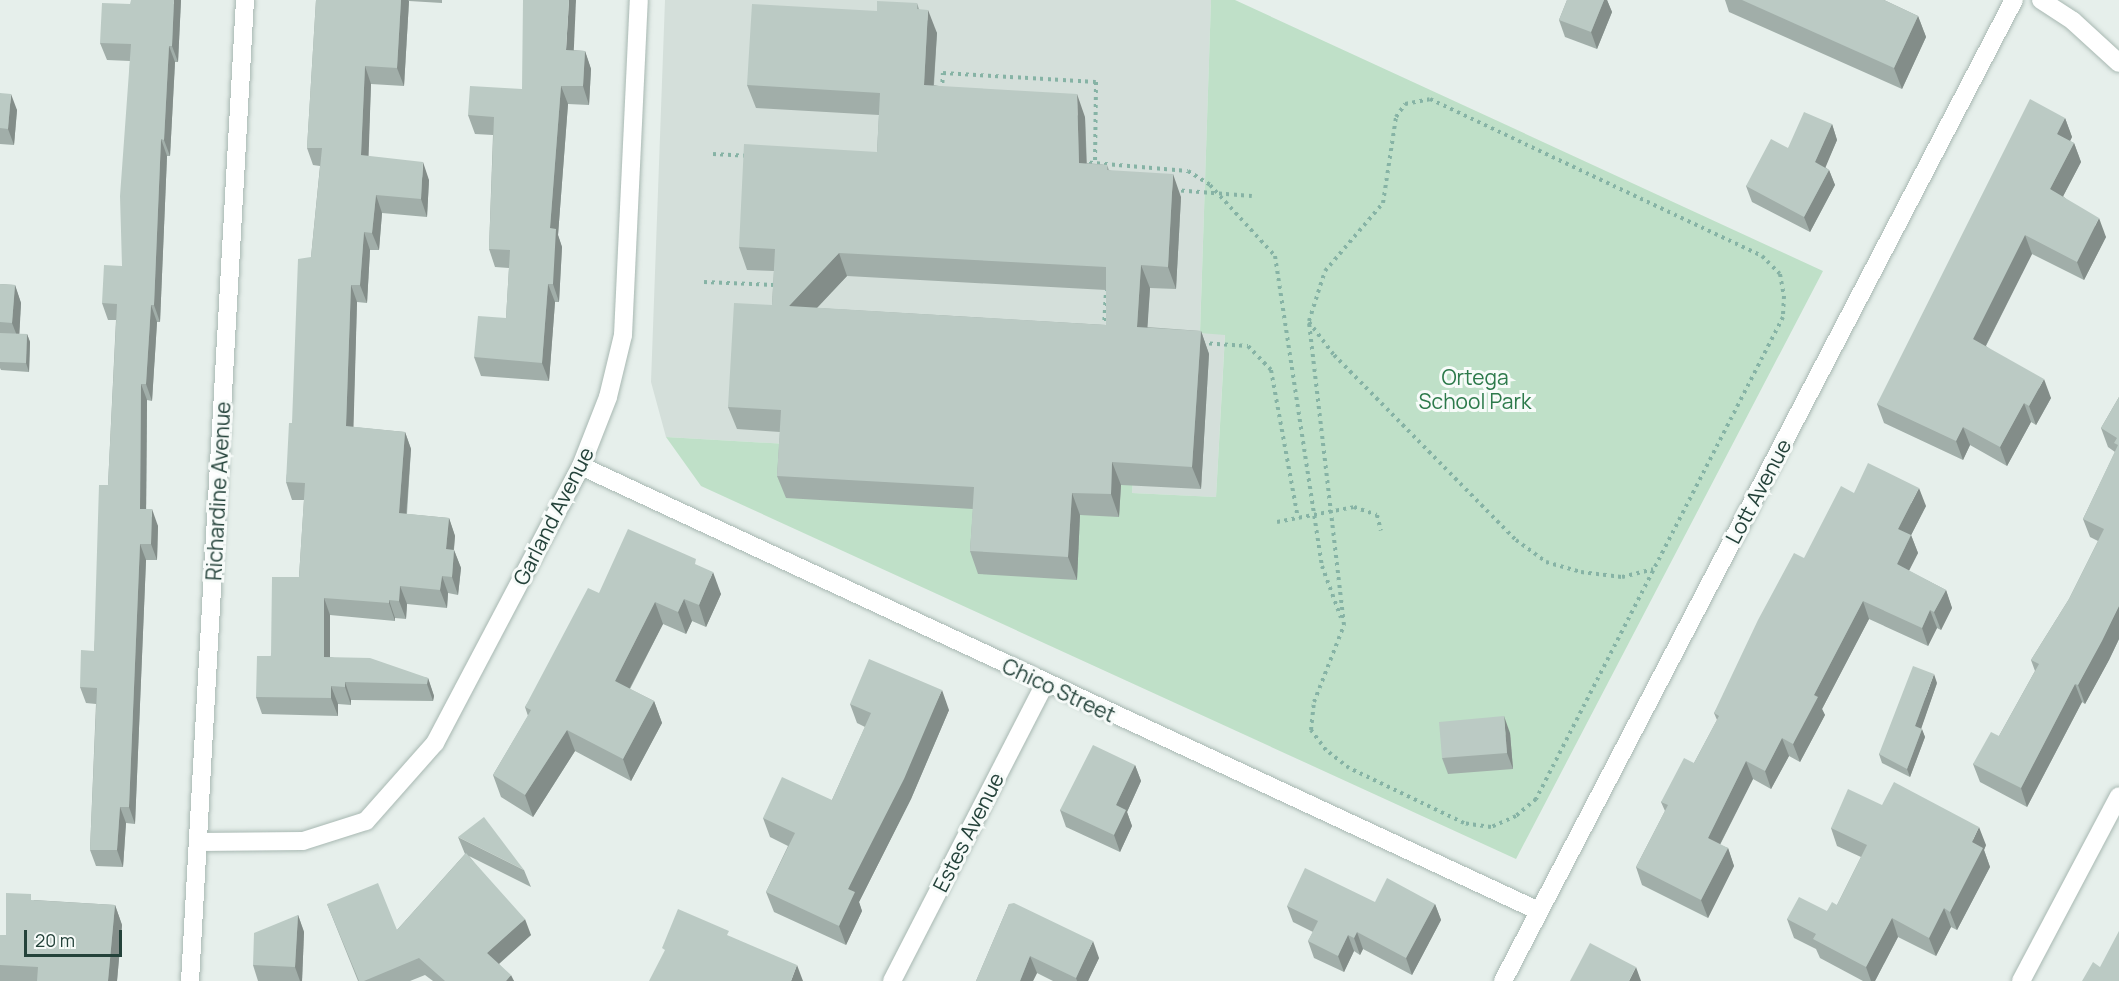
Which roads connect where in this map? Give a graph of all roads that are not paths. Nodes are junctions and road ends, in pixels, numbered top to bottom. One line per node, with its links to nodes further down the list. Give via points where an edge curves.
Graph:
1 (244, 0): 9 (street, Richardine Avenue)
2 (639, 0): 6 (street, Garland Avenue, via 623,335 608,397)
3 (2014, 0): 10 (street, Lott Avenue)
4 (2041, 0): 5 (street, via 2073,21)
5 (2119, 63)
6 (581, 466): 7 (street, Chico Street); 9 (street, Garland Avenue, via 435,743 366,821 303,841)
7 (1045, 683): 10 (street, Chico Street); 12 (street, Estes Avenue)
8 (2119, 796): 14 (street)
9 (199, 842): 11 (street, Richardine Avenue)
10 (1539, 911): 13 (street, Lott Avenue)
11 (190, 981)
12 (892, 981)
13 (1503, 981)
14 (2021, 981)

